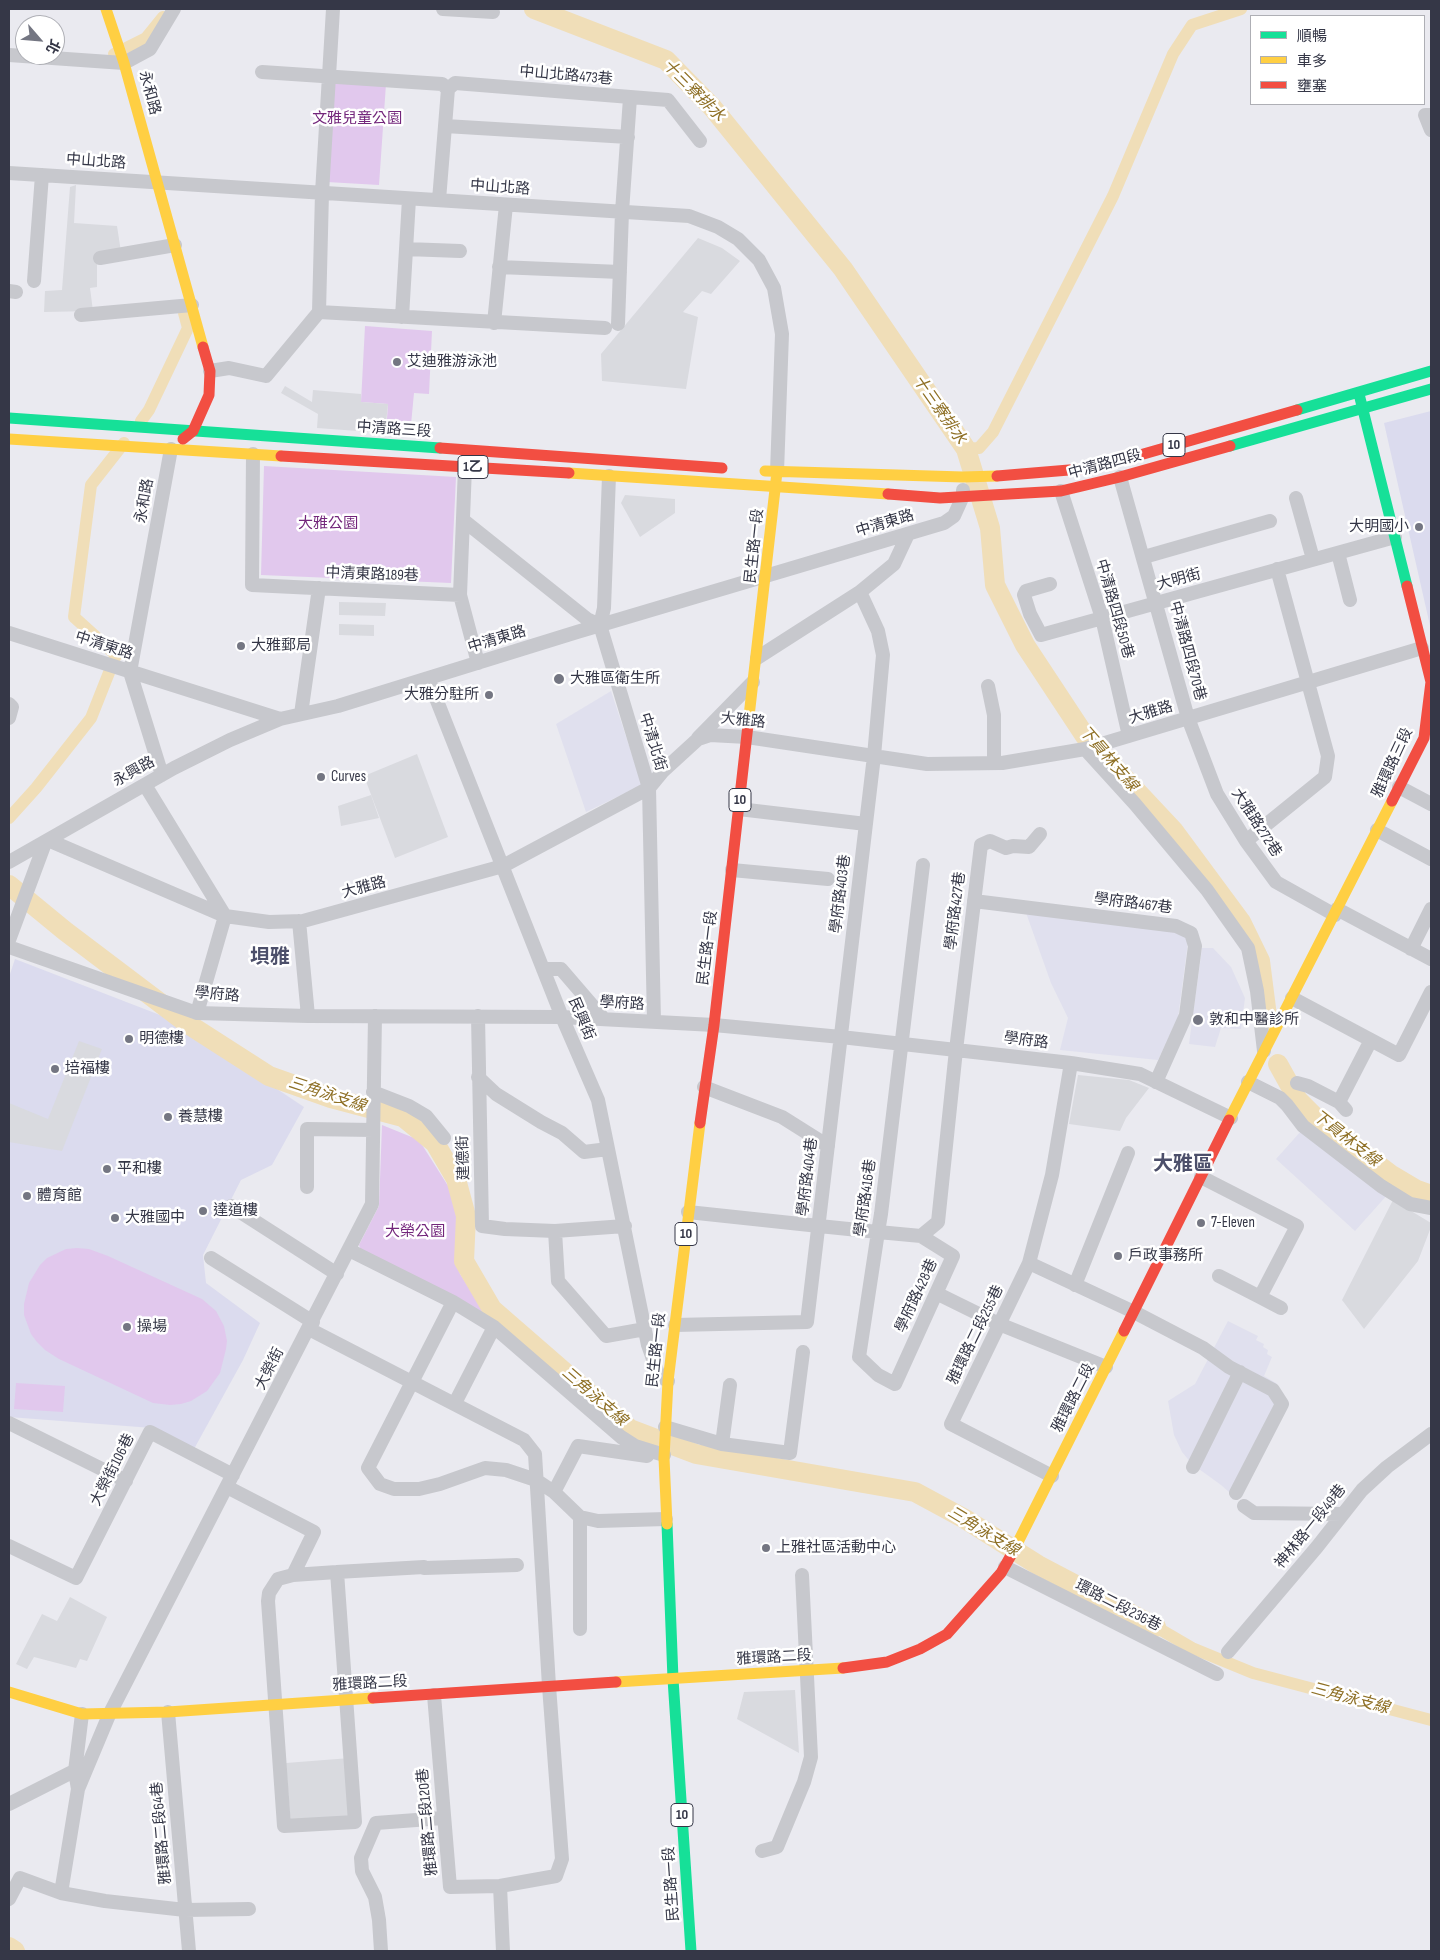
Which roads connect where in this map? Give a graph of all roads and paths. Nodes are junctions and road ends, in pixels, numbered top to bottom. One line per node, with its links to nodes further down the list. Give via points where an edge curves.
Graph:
1 (106, 9): 7 (main road, 永和路)
2 (174, 9): 7 (street, via 150,49)
3 (333, 9): 9 (street)
4 (444, 9): 5 (street)
5 (493, 12)
6 (9, 54): 7 (street)
7 (123, 63): 19 (main road, 永和路)
8 (262, 72): 9 (street)
9 (330, 76): 10 (street, via 442,84); 20 (street)
10 (448, 89): 11 (street, 中山北路473巷, via 454,83); 13 (street)
11 (630, 98): 15 (street); 16 (street, 中山北路473巷, via 668,100)
12 (1431, 114): 14 (street, via 1425,115)
13 (445, 126): 15 (street); 22 (street)
14 (1431, 130)
15 (628, 137): 24 (street)
16 (700, 141)
17 (9, 173): 18 (street, 中山北路)
18 (42, 175): 19 (street, 中山北路); 31 (street)
19 (157, 183): 20 (street, 中山北路); 25 (main road, 永和路)
20 (322, 193): 21 (street, 中山北路); 33 (street)
21 (409, 199): 22 (street, 中山北路); 26 (street)
22 (439, 200): 23 (street, 中山北路)
23 (506, 205): 24 (street, 中山北路); 29 (street)
24 (622, 212): 30 (street); 53 (street, 中山北路, via 689,216 738,239 759,260 774,288 782,334)
25 (174, 245): 28 (street); 32 (main road, 永和路)
26 (406, 250): 27 (street); 35 (street)
27 (460, 251)
28 (100, 258)
29 (500, 267): 30 (street); 36 (street)
30 (620, 272): 36 (street, via 612,326)
31 (34, 281)
32 (191, 305): 34 (street); 37 (main road, 永和路)
33 (319, 312): 35 (street); 37 (street, via 266,376 229,368)
34 (81, 315)
35 (402, 317): 36 (street)
36 (494, 323)
37 (210, 371): 43 (main road, 永和路, via 209,395)
38 (1431, 371): 40 (main road, 中清路四段 / 10)
39 (1431, 389): 41 (main road, 中清路四段 / 10)
40 (1358, 392): 41 (main road, 雅環路三段); 51 (main road, 中清路四段 / 10, via 1081,469)
41 (1362, 408): 52 (main road, 中清路四段 / 10); 60 (main road, 雅環路三段)
42 (9, 418): 43 (main road, 中清路三段 / 1乙)
43 (193, 431): 45 (main road, 永和路); 48 (main road, 中清路三段 / 1乙)
44 (9, 438): 45 (main road, 1乙)
45 (171, 449): 46 (main road, 1乙); 78 (street, 永和路)
46 (253, 454): 47 (main road, 1乙); 67 (street, via 252,585)
47 (465, 467): 50 (main road, 1乙); 57 (street)
48 (738, 469)
49 (757, 471): 53 (main road)
50 (609, 476): 53 (main road, 1乙); 73 (street, 中清北街, via 604,608)
51 (966, 477): 53 (main road, 中清路四段 / 10); 55 (street, 中清東路)
52 (1120, 477): 54 (main road, 中清路四段 / 10); 62 (street, 中清路四段70巷)
53 (777, 479): 55 (main road, 中清路四段 / 10, via 940,498); 65 (main road, 民生路一段 / 10)
54 (1061, 491): 55 (main road, 中清路四段 / 10); 72 (street, 中清路四段50巷)
55 (966, 496): 59 (street, 中清東路, via 954,516 944,523)
56 (1296, 498): 63 (street)
57 (463, 520): 69 (street); 73 (street, via 587,619)
58 (1270, 521): 62 (street)
59 (908, 534): 65 (street, 中清東路); 68 (street, via 894,564)
60 (1395, 537): 61 (street, 大明街); 75 (main road, 雅環路三段)
61 (1338, 552): 63 (street, 大明街); 70 (street)
62 (1144, 557): 71 (street, 中清路四段70巷)
63 (1313, 559): 64 (street, 大明街)
64 (1277, 569): 71 (street, 大明街); 81 (street)
65 (766, 576): 73 (street, 中清東路); 76 (main road, 民生路一段 / 10)
66 (1050, 584): 72 (street, 大明街, via 1026,591 1024,595 1041,634)
67 (318, 588): 69 (street, 中清東路189巷); 85 (street, 中清東路189巷)
68 (860, 592): 76 (street); 94 (street, 學府路403巷, via 878,631 883,655)
69 (460, 595): 77 (street)
70 (1350, 600)
71 (1157, 602): 72 (street, 大明街); 87 (street, 中清路四段70巷)
72 (1102, 618): 89 (street, 中清路四段50巷)
73 (600, 625): 77 (street, 中清東路); 99 (street, 中清北街)
74 (9, 633): 78 (street, 中清東路)
75 (1422, 648): 81 (street, 大雅路); 82 (main road, 雅環路三段)
76 (757, 658): 80 (main road, 民生路一段 / 10)
77 (478, 663): 79 (street, 中清東路)
78 (130, 672): 88 (street, 中清東路); 96 (street, 永和路)
79 (428, 678): 85 (street, 中清東路); 110 (street, 民興街)
80 (754, 682): 90 (main road, 民生路一段 / 10); 91 (street)
81 (1308, 682): 87 (street, 大雅路); 106 (street, via 1328,756 1325,777)
82 (1431, 682): 93 (main road, 雅環路三段)
83 (988, 686): 95 (street, via 994,715)
84 (9, 704): 86 (street, via 12,707)
85 (301, 714): 88 (street, 中清東路)
86 (9, 718)
87 (1188, 718): 89 (street, 大雅路); 106 (street, 大雅路272巷, via 1217,794)
88 (280, 719): 96 (street, 永興路)
89 (1130, 736): 92 (street, 大雅路)
90 (747, 737): 91 (street, 大雅路, via 710,735); 94 (street, 大雅路); 101 (main road, 民生路一段 / 10)
91 (698, 739): 99 (street, 大雅路)
92 (1085, 749): 95 (street, 大雅路); 137 (street, via 1136,804 1207,890 1248,948)
93 (1425, 749): 98 (main road, 雅環路三段)
94 (874, 756): 95 (street, 大雅路, via 927,764); 102 (street, 學府路403巷)
95 (994, 763)
96 (162, 775): 97 (street, 永興路)
97 (145, 785): 105 (street, 永興路); 116 (street)
98 (1399, 787): 100 (street); 103 (main road, 雅環路三段)
99 (649, 788): 110 (street, 大雅路); 131 (street, 中清北街)
100 (1431, 804)
101 (739, 809): 102 (street); 111 (main road, 民生路一段 / 10)
102 (866, 824): 133 (street, 學府路403巷)
103 (1377, 830): 107 (street); 115 (main road, 雅環路三段)
104 (1040, 834): 113 (street, 學府路427巷, via 1029,847 1006,848 990,840 980,845)
105 (46, 841): 108 (street, 永興路); 116 (street, 大雅路); 118 (street)
106 (1246, 842): 115 (street, 大雅路272巷, via 1276,882)
107 (1431, 858)
108 (9, 862)
109 (923, 865): 135 (street, 學府路416巷)
110 (503, 866): 117 (street, 大雅路); 122 (street, 民興街)
111 (732, 870): 112 (street); 132 (main road, 民生路一段 / 10)
112 (828, 879)
113 (974, 901): 136 (street, 學府路427巷); 140 (street, 學府路467巷, via 1176,926 1191,934 1195,946 1186,1015)
114 (1431, 909): 120 (street)
115 (1336, 912): 120 (street, 大雅路272巷); 124 (main road, 雅環路三段)
116 (225, 916): 117 (street, 大雅路, via 269,922); 125 (street)
117 (299, 921): 126 (street)
118 (9, 940)
119 (9, 948): 125 (street, 學府路)
120 (1411, 949): 121 (street, 大雅路272巷)
121 (1431, 959)
122 (543, 969): 129 (street, 民興街); 130 (street, via 561,969)
123 (1431, 992): 134 (street, via 1399,1054)
124 (1292, 998): 134 (street); 137 (main road, 雅環路三段)
125 (197, 1013): 126 (street, 學府路)
126 (308, 1016): 127 (street, 學府路)
127 (375, 1016): 128 (street, 學府路); 144 (street, 大榮街)
128 (478, 1016): 129 (street, 學府路); 139 (street, 建德街)
129 (562, 1017): 130 (street, 學府路); 149 (street, 民興街, via 598,1100)
130 (604, 1019): 131 (street, 學府路)
131 (654, 1022): 132 (street, 學府路)
132 (714, 1025): 133 (street, 學府路); 143 (main road, 民生路一段 / 10)
133 (841, 1036): 135 (street, 學府路); 148 (street, 學府路404巷)
134 (1371, 1040): 142 (street, via 1342,1106 1308,1086)
135 (902, 1044): 136 (street, 學府路); 159 (street, 學府路416巷)
136 (956, 1050): 138 (street, 學府路); 160 (street, 學府路428巷, via 938,1222)
137 (1264, 1052): 141 (main road, 雅環路三段)
138 (1071, 1063): 140 (street, 學府路, via 1140,1074); 163 (street, via 1052,1175)
139 (478, 1077): 149 (street, via 496,1094 562,1133 584,1152); 158 (street, 建德街, via 482,1226)
140 (1156, 1082): 145 (street, 學府路)
141 (1248, 1082): 145 (main road, 雅環路三段); 154 (street, via 1280,1098 1303,1126 1381,1186 1410,1204)
142 (1298, 1084)
143 (704, 1087): 148 (street, via 782,1117); 155 (main road, 民生路一段 / 10)
144 (374, 1094): 146 (street, 大榮街); 147 (street, via 409,1106 426,1116)
145 (1230, 1118): 151 (main road, 雅環路二段)
146 (373, 1127): 152 (street, via 307,1129); 161 (street, 大榮街, via 372,1204)
147 (444, 1138)
148 (828, 1146): 157 (street, 學府路404巷)
149 (608, 1149): 156 (street, 民興街)
150 (1128, 1153): 166 (street)
151 (1201, 1177): 168 (street, via 1297,1226); 171 (main road, 雅環路二段)
152 (307, 1187)
153 (231, 1206): 164 (street)
154 (1431, 1208)
155 (688, 1212): 157 (street); 173 (main road, 民生路一段 / 10)
156 (624, 1226): 158 (street, 建德街); 176 (street, 民興街)
157 (819, 1226): 159 (street); 173 (street, 學府路404巷, via 807,1322)
158 (555, 1231): 176 (street, via 558,1281 606,1336)
159 (878, 1232): 160 (street); 178 (street, 學府路416巷)
160 (921, 1236): 167 (street, 學府路428巷, via 953,1256)
161 (349, 1250): 164 (street, 大榮街); 169 (street)
162 (211, 1258): 174 (street)
163 (1028, 1263): 166 (street); 172 (street, 雅環路二段255巷)
164 (337, 1274): 174 (street, 大榮街)
165 (1219, 1276): 168 (street)
166 (1075, 1285): 171 (street)
167 (936, 1293): 172 (street); 178 (street, 學府路428巷, via 895,1384 878,1375)
168 (1260, 1297): 170 (street)
169 (454, 1302): 175 (street); 182 (street)
170 (1281, 1308)
171 (1134, 1312): 179 (main road, 雅環路二段); 180 (street, via 1203,1348)
172 (998, 1324): 179 (street); 191 (street, 雅環路二段255巷, via 951,1424)
173 (675, 1325): 181 (main road, 民生路一段 / 10)
174 (311, 1326): 182 (street); 194 (street, 大榮街)
175 (494, 1326): 184 (street); 189 (street, via 621,1437)
176 (645, 1329): 181 (street, 民興街, via 659,1376)
177 (803, 1352): 188 (street, via 790,1453)
178 (859, 1357)
179 (1106, 1367): 191 (main road, 雅環路二段)
180 (1240, 1372): 190 (street); 196 (street, via 1273,1390 1282,1404)
181 (668, 1381): 186 (main road, 民生路一段 / 10)
182 (412, 1382): 184 (street); 192 (street, via 368,1468 380,1484 394,1489 419,1489 485,1468 506,1470)
183 (730, 1385): 188 (street)
184 (455, 1403): 192 (street, via 524,1440 535,1454)
185 (9, 1423): 193 (street)
186 (665, 1427): 188 (street); 189 (main road, 10)
187 (1431, 1434): 198 (street, 神林路一段49巷, via 1387,1467)
188 (722, 1444)
189 (664, 1456): 195 (street, via 578,1446); 200 (main road, 民生路一段 / 10)
190 (1193, 1467)
191 (1052, 1476): 203 (main road, 雅環路二段)
192 (536, 1480): 195 (street); 212 (street)
193 (126, 1481): 194 (street, 大榮街106巷, via 150,1432); 201 (street, 大榮街106巷, via 76,1578)
194 (230, 1481): 205 (street, via 314,1532); 219 (street, 大榮街)
195 (554, 1492): 199 (street)
196 (1236, 1493)
197 (1244, 1506): 198 (street, via 1254,1513)
198 (1342, 1514): 208 (street, 神林路一段49巷)
199 (580, 1516): 200 (street, via 598,1522); 207 (street)
200 (666, 1519): 211 (main road, 民生路一段 / 10)
201 (9, 1546)
202 (517, 1564): 204 (street)
203 (1007, 1565): 209 (main road, 雅環路二段, via 948,1634 920,1650 887,1662); 210 (street, 環路二段236巷)
204 (337, 1572): 205 (street); 215 (street)
205 (293, 1575): 216 (street, via 278,1579 269,1593)
206 (802, 1575): 209 (street)
207 (580, 1629)
208 (1228, 1652)
209 (807, 1671): 211 (main road, 雅環路二段); 225 (street, via 811,1757 777,1847)
210 (1217, 1674)
211 (673, 1679): 212 (main road, 雅環路二段); 235 (main road, 民生路一段 / 10)
212 (549, 1686): 214 (main road, 雅環路二段); 227 (street, 雅環路二段120巷, via 562,1859 556,1876)
213 (9, 1692): 218 (main road, 雅環路二段)
214 (434, 1695): 215 (main road, 雅環路二段); 224 (street, 雅環路二段120巷)
215 (346, 1699): 216 (main road, 雅環路二段); 216 (street, via 355,1822 284,1826)
216 (275, 1705): 217 (main road, 雅環路二段)
217 (168, 1712): 219 (main road, 雅環路二段); 231 (street, 雅環路二段64巷)
218 (82, 1714): 219 (main road, 雅環路二段); 221 (street)
219 (109, 1715): 220 (street, 大榮街)
220 (88, 1764): 221 (street); 222 (street, 大榮街)
221 (75, 1772): 222 (street); 223 (street)
222 (78, 1790): 228 (street)
223 (9, 1804)
224 (443, 1818): 227 (street, 雅環路二段120巷, via 450,1887); 233 (street, via 376,1823 361,1858 362,1871 374,1897 379,1920)
225 (762, 1851)
226 (14, 1876): 228 (street); 229 (street)
227 (500, 1886): 234 (street)
228 (60, 1893): 231 (street)
229 (9, 1899)
230 (249, 1909): 231 (street)
231 (185, 1910): 232 (street, 雅環路二段64巷)
232 (189, 1951)
233 (381, 1951)
234 (503, 1951)
235 (691, 1951)

